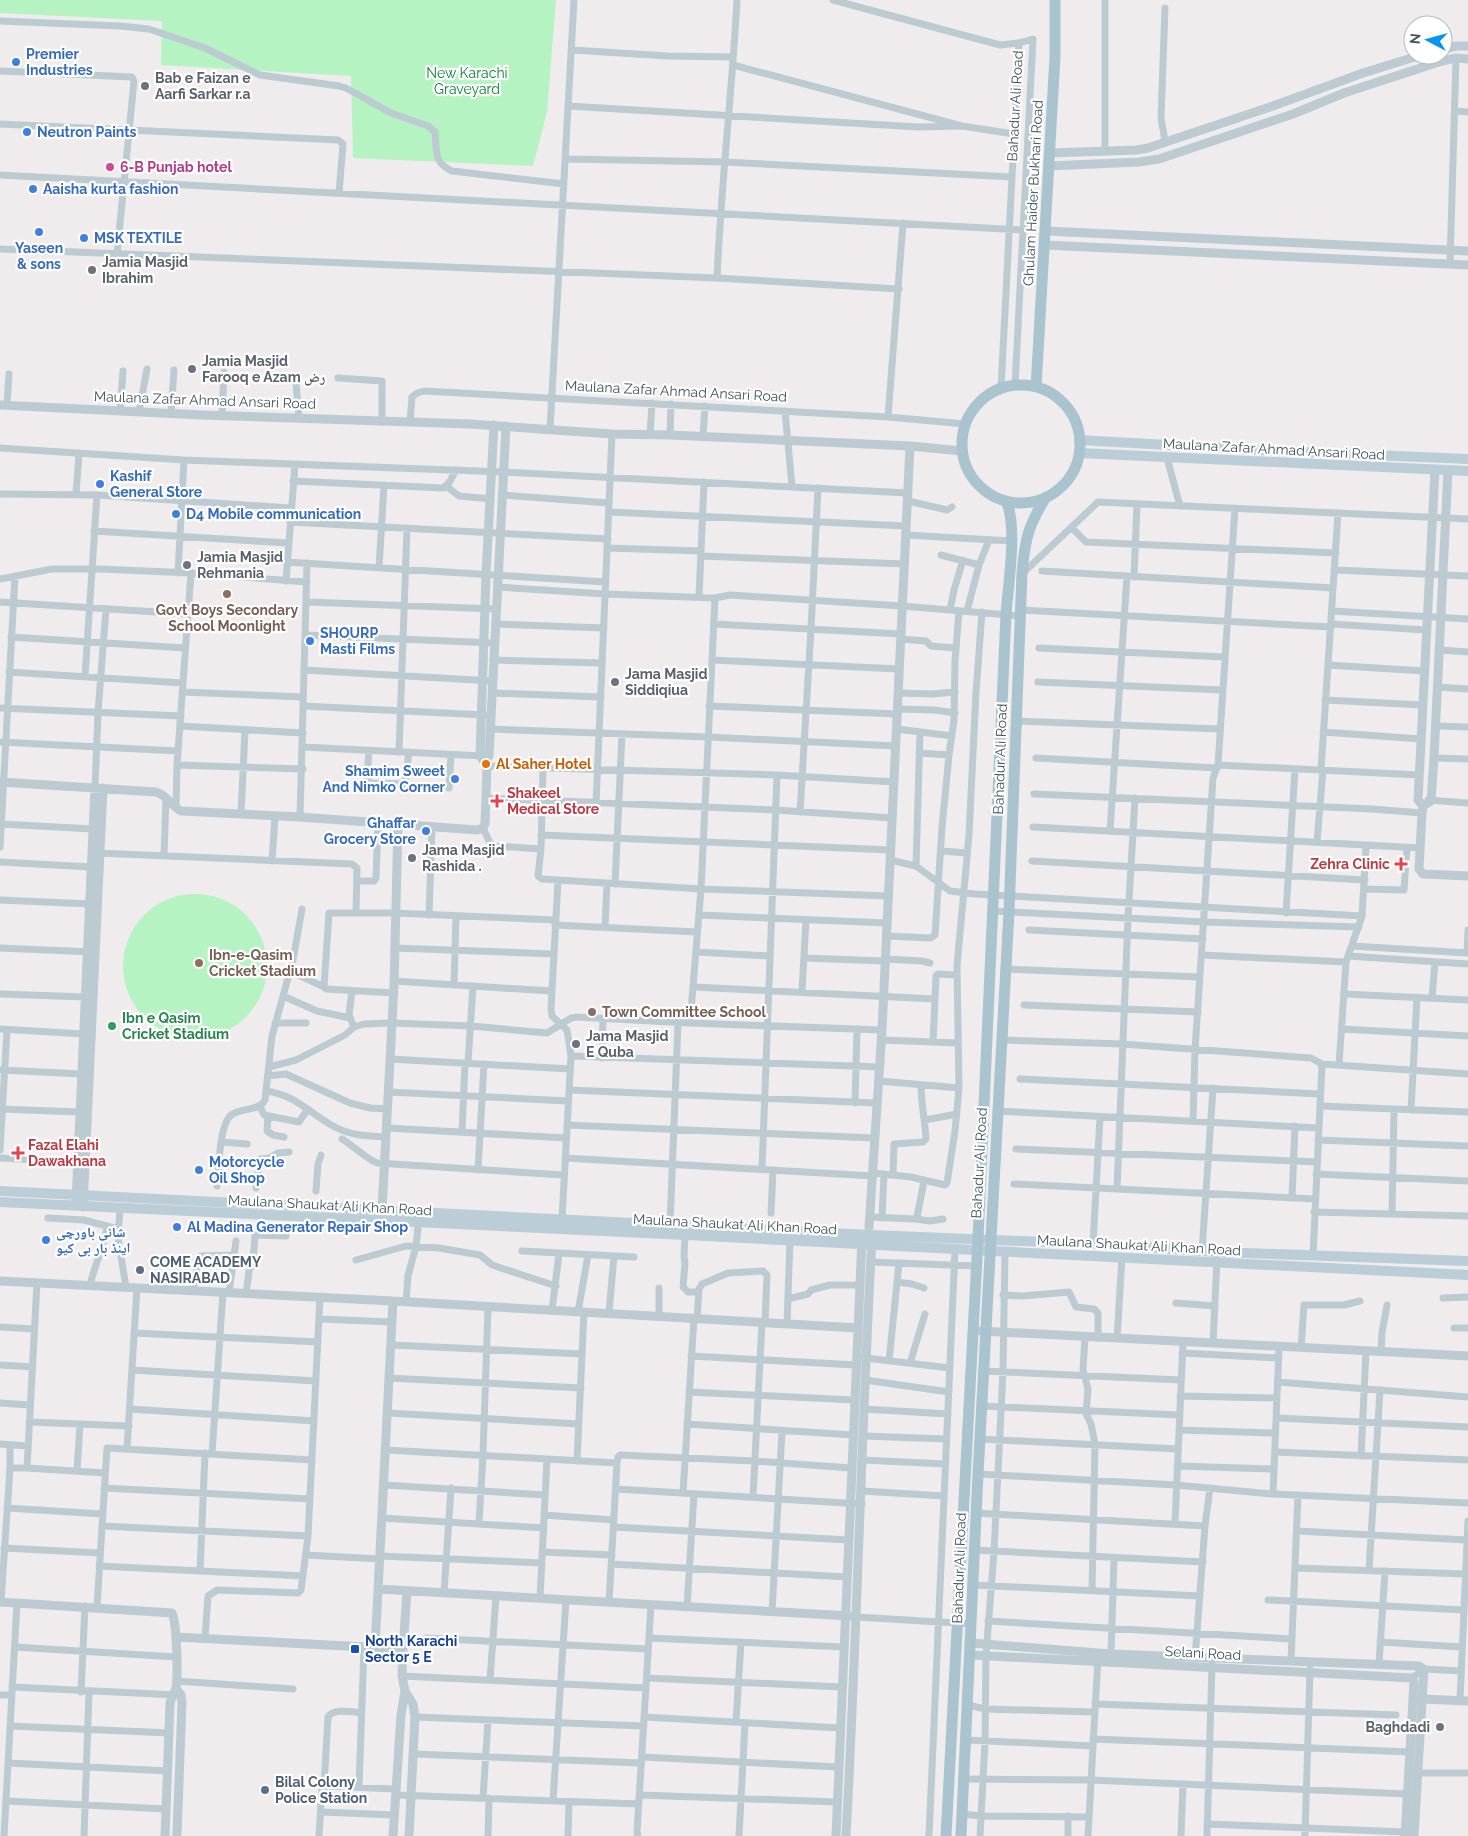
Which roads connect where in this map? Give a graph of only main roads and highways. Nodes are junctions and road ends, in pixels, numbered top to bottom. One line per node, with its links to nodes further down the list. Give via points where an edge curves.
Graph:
1 (1055, 0): 2 (main road, Ghulam Haider Bukhari Road, via 1055,57)
2 (1036, 387): 3 (main road, via 1051,393 1069,410); 8 (main road, via 1015,385 1001,388 979,402 965,424 962,451 970,473 979,486)
3 (1079, 440): 4 (main road); 5 (main road, Maulana Zafar Ahmad Ansari Road)
4 (1079, 453): 6 (main road, Maulana Zafar Ahmad Ansari Road); 7 (main road, via 1070,476)
5 (1468, 459)
6 (1468, 471)
7 (1046, 497): 8 (main road, via 1022,503); 13 (main road, Bahadur Ali Road, via 1024,545 1010,897)
8 (1006, 501): 12 (main road, Bahadur Ali Road, via 1012,517 1012,542)
9 (0, 1191): 11 (main road, Maulana Shaukat Ali Khan Road)
10 (0, 1202): 11 (main road, Maulana Shaukat Ali Khan Road, via 790,1241)
11 (868, 1234): 12 (main road, Maulana Shaukat Ali Khan Road); 14 (main road, Maulana Shaukat Ali Khan Road)
12 (978, 1239): 13 (main road, Maulana Shaukat Ali Khan Road); 14 (main road, Bahadur Ali Road)
13 (991, 1240): 15 (main road, Bahadur Ali Road); 16 (main road, Maulana Shaukat Ali Khan Road, via 1202,1251)
14 (977, 1251): 15 (main road, Maulana Shaukat Ali Khan Road); 19 (main road, Bahadur Ali Road)
15 (990, 1252): 16 (main road, Maulana Shaukat Ali Khan Road, via 1122,1258); 20 (main road, Bahadur Ali Road)
16 (1218, 1257): 17 (main road, Maulana Shaukat Ali Khan Road, via 1313,1256); 18 (main road, Maulana Shaukat Ali Khan Road)
17 (1468, 1262)
18 (1468, 1275)
19 (946, 1836)
20 (961, 1836)

